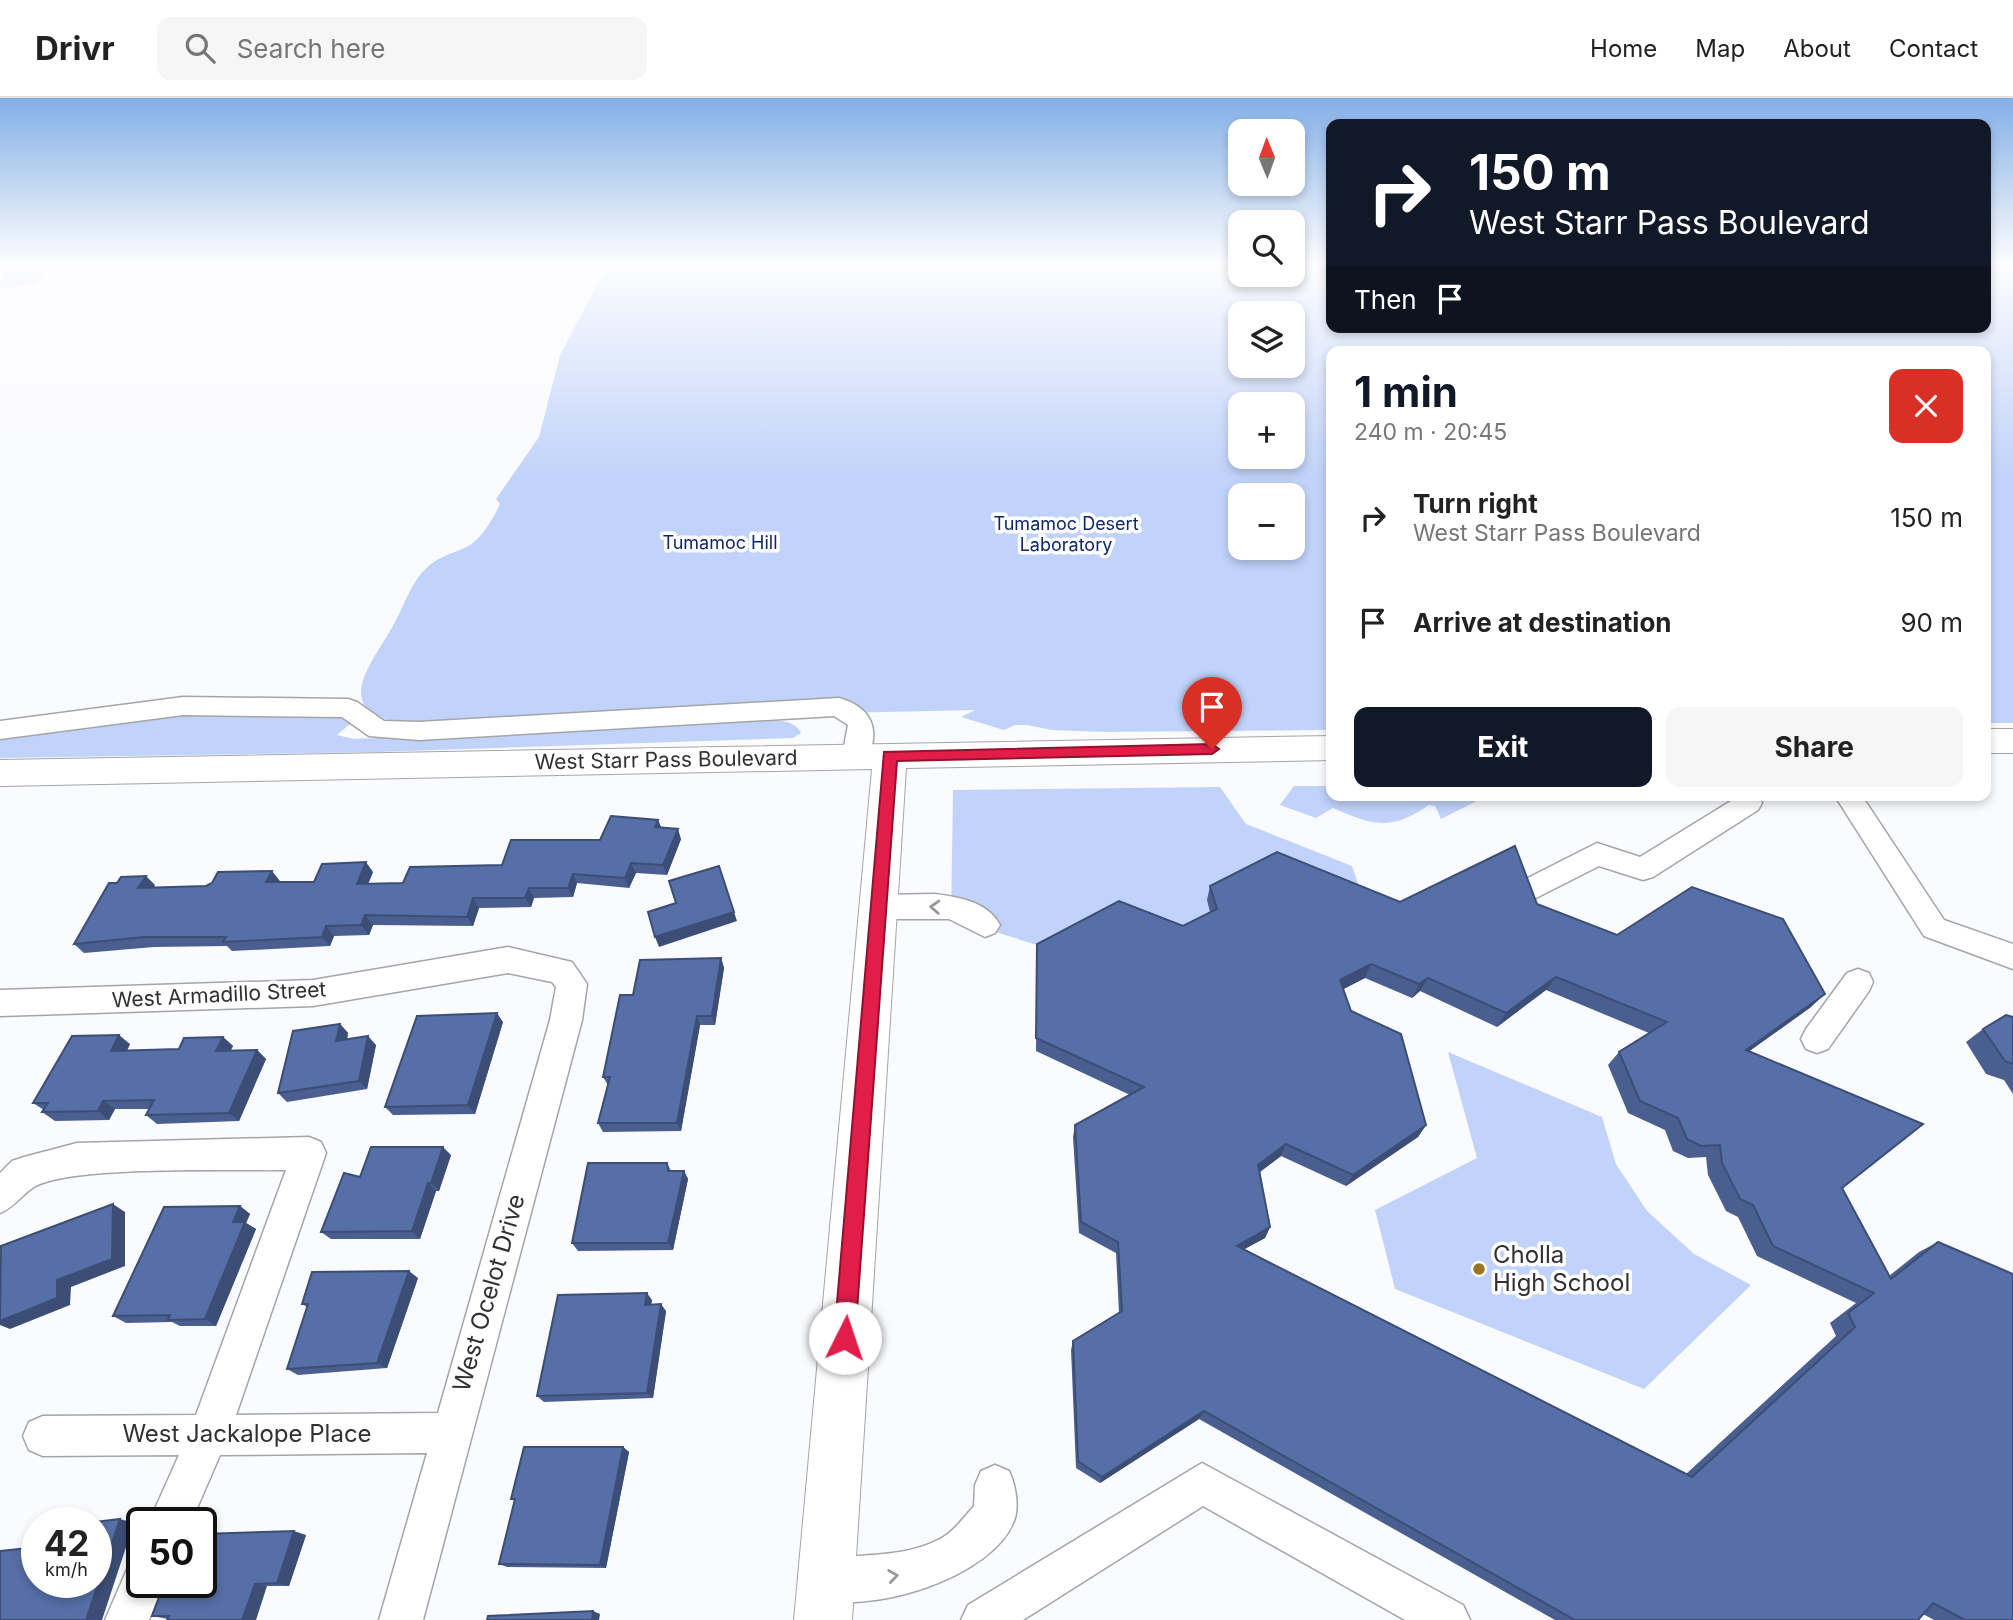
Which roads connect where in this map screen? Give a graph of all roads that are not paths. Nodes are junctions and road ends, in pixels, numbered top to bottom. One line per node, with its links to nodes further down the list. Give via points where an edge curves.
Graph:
1 (0, 730): 5 (street, via 183,706 348,708 378,730 419,731 839,707 861,722)
2 (1991, 741): 3 (main road)
3 (2013, 741)
4 (1326, 748): 5 (main road, West Starr Pass Boulevard)
5 (872, 757): 6 (main road, West Starr Pass Boulevard); 10 (main road)
6 (0, 772)
7 (1851, 801): 12 (street, via 1934,928)
8 (1749, 803): 9 (street, via 1643,869 1597,854)
9 (1532, 890)
10 (879, 907): 11 (street, one-way to 10, via 961,908); 24 (main road)
11 (985, 925)
12 (2013, 957)
13 (566, 966): 15 (street, West Armadillo Street, via 508,960 313,993); 18 (street, West Ocelot Drive, via 571,1001)
14 (1858, 982): 16 (street)
15 (0, 1003)
16 (1817, 1039)
17 (8, 1179): 19 (street, via 77,1159 309,1153)
18 (450, 1433): 19 (street, West Jackalope Place); 26 (street, West Ocelot Drive)
19 (209, 1434): 20 (street, West Jackalope Place); 22 (street)
20 (43, 1436)
21 (996, 1485): 24 (street, one-way to 21, via 955,1555 995,1515)
22 (177, 1507)
23 (136, 1598): 25 (street)
24 (824, 1601)
25 (127, 1620)
26 (401, 1620)
27 (983, 1620): 28 (street, via 1202,1483)
28 (1448, 1620)

